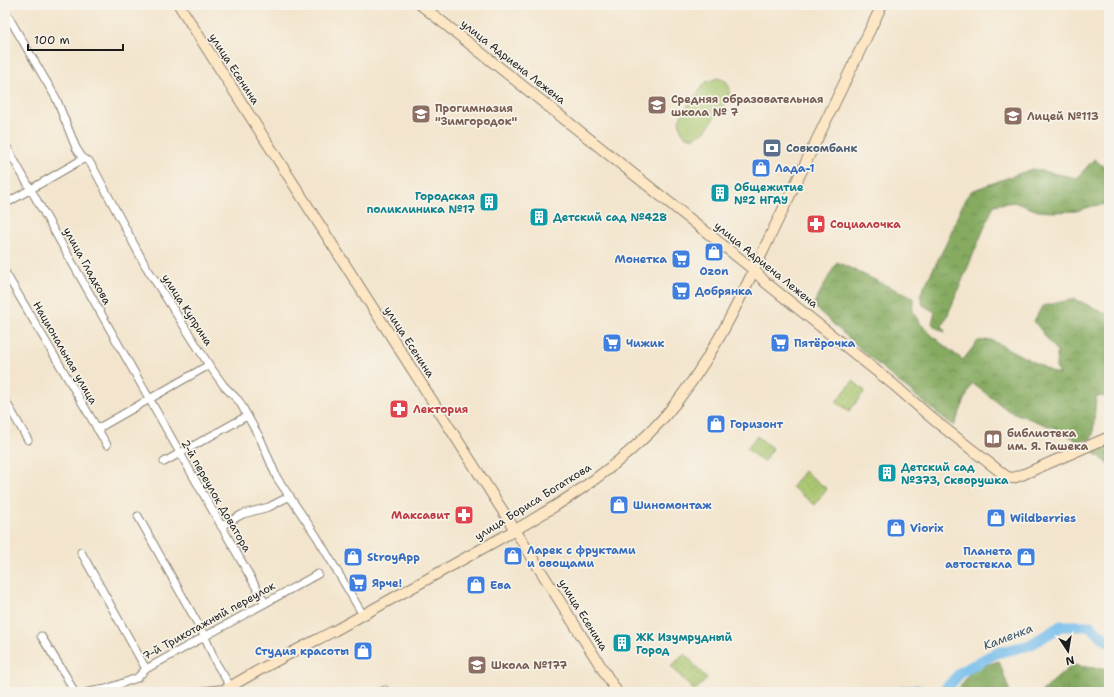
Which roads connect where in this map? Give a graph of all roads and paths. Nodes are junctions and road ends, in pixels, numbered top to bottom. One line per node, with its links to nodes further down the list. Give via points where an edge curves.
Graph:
1 (179, 5): 24 (street, улица Есенина)
2 (421, 5): 9 (street, улица Адриена Лежена)
3 (882, 5): 9 (street, улица Бориса Богаткова)
4 (5, 11): 6 (street, улица Куприна, via 56,98)
5 (5, 144): 7 (street, улица Гладкова)
6 (83, 159): 7 (street); 11 (street, улица Куприна, via 89,162 95,171 144,265)
7 (30, 189): 8 (street); 12 (street, улица Гладкова)
8 (5, 204)
9 (754, 270): 16 (street, улица Адриена Лежена, via 765,282 934,420 1007,476 1012,478 1024,474); 24 (street, улица Бориса Богаткова, via 709,356 664,417 605,472)
10 (5, 272): 15 (street, Национальная улица)
11 (209, 365): 12 (street); 14 (street, улица Куприна, via 239,401)
12 (149, 399): 15 (street); 19 (street, 2-й переулок Доватора)
13 (5, 400): 17 (street)
14 (247, 416): 19 (street); 21 (street, улица Куприна, via 261,440 277,478)
15 (97, 429): 18 (street, Национальная улица)
16 (1109, 436)
17 (28, 440)
18 (107, 445)
19 (180, 454): 20 (street); 23 (street, 2-й переулок Доватора)
20 (164, 462)
21 (290, 496): 23 (street, via 269,507 243,514); 28 (street, улица Куприна, via 318,537)
22 (138, 516): 30 (street)
23 (221, 526): 27 (street, 2-й переулок Доватора)
24 (515, 530): 28 (street, улица Бориса Богаткова); 36 (street, улица Есенина)
25 (81, 552): 31 (street)
26 (318, 574): 27 (street, 7-й Трикотажный переулок)
27 (265, 603): 30 (street, 7-й Трикотажный переулок)
28 (363, 615): 32 (street, улица Бориса Богаткова)
29 (41, 636): 33 (street)
30 (205, 637): 31 (street, 7-й Трикотажный переулок); 32 (street)
31 (146, 669): 34 (street, 7-й Трикотажный переулок, via 137,678 106,689)
32 (228, 690): 35 (street, улица Бориса Богаткова)
33 (74, 692)
34 (88, 692)
35 (206, 692)
36 (617, 692)

